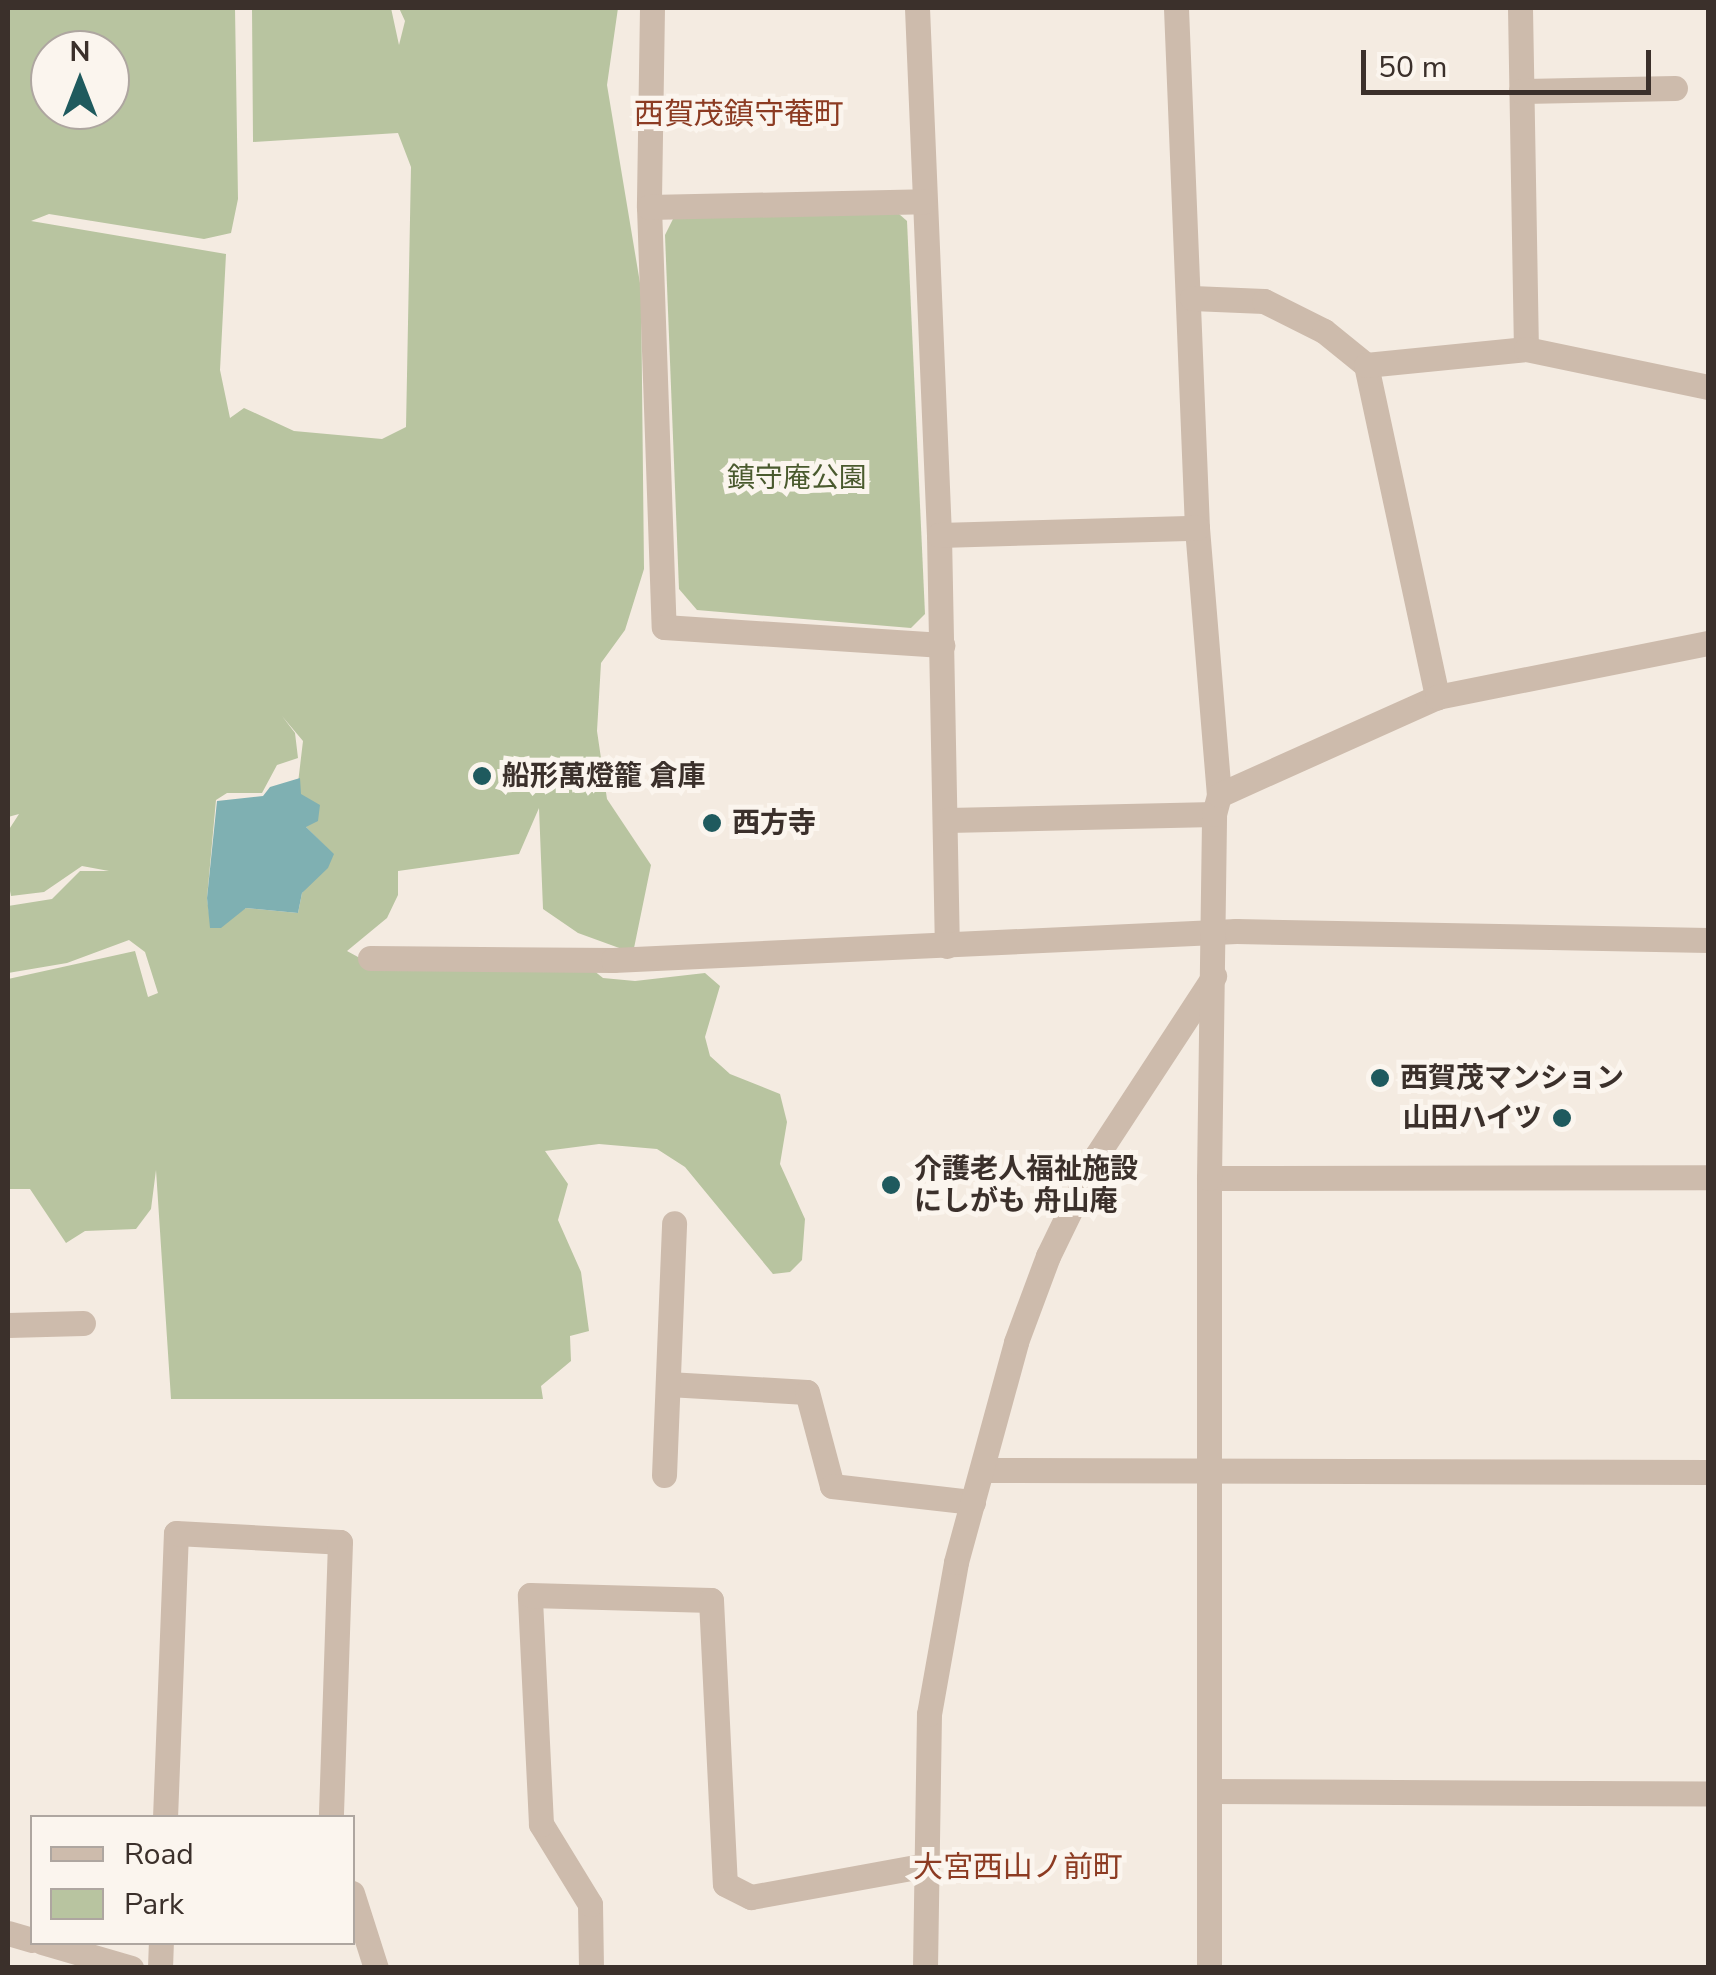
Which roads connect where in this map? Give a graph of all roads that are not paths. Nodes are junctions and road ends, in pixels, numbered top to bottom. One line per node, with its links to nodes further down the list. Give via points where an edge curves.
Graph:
1 (652, 8): 8 (street)
2 (917, 8): 7 (street)
3 (1176, 8): 9 (street, via 1176,124)
4 (1520, 8): 6 (street)
5 (1675, 88): 6 (street)
6 (1521, 91): 10 (street)
7 (924, 201): 8 (street); 14 (street)
8 (649, 206): 16 (street, via 664,627)
9 (1192, 298): 11 (street, via 1264,302 1324,331); 13 (street)
10 (1526, 350): 11 (street); 12 (street)
11 (1366, 365): 17 (street)
12 (1708, 386)
13 (1197, 528): 14 (street); 18 (street)
14 (939, 535): 16 (street)
15 (1708, 643): 17 (street)
16 (942, 645): 19 (street)
17 (1437, 698): 18 (street)
18 (1216, 804): 19 (street); 20 (street)
19 (948, 820): 22 (street)
20 (1214, 934): 21 (street); 22 (street); 24 (street)
21 (1708, 940)
22 (947, 946): 23 (street, via 613,960)
23 (370, 958)
24 (1214, 976): 25 (street); 31 (street, via 1097,1155 1048,1256 1016,1342)
25 (1209, 1178): 26 (street); 32 (street)
26 (1708, 1178)
27 (674, 1223): 30 (street)
28 (83, 1323): 29 (street)
29 (8, 1326)
30 (668, 1384): 34 (street); 35 (street, via 807,1392 832,1486)
31 (985, 1470): 32 (street); 35 (street)
32 (1209, 1470): 33 (street); 36 (street)
33 (1708, 1472)
34 (664, 1476)
35 (973, 1502): 40 (street, via 929,1714)
36 (1209, 1792): 37 (street); 47 (street)
37 (1708, 1794)
38 (166, 1815): 39 (street, via 176,1532 340,1542)
39 (330, 1815)
40 (922, 1866): 45 (street, via 751,1896 724,1884 711,1600 530,1595 541,1824 590,1904); 46 (street)
41 (355, 1902): 44 (street)
42 (52, 1945): 43 (street)
43 (132, 1968)
44 (376, 1968)
45 (591, 1968)
46 (924, 1968)
47 (1209, 1968)

